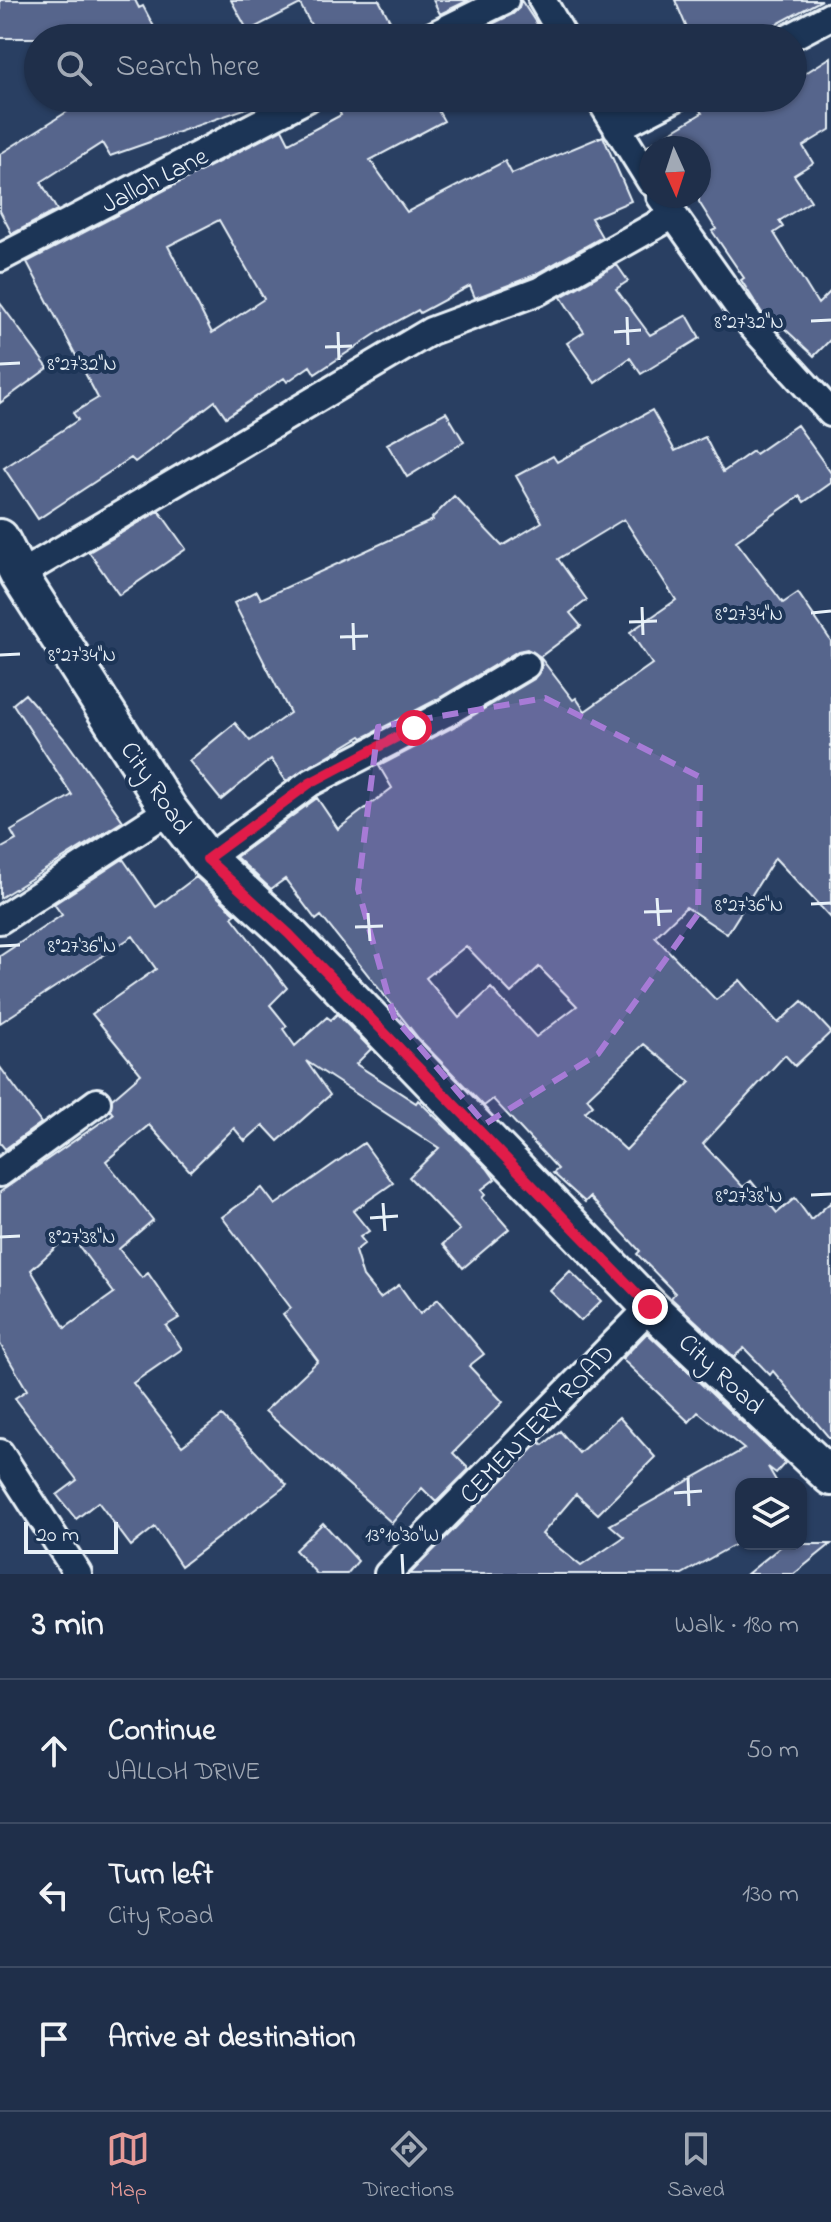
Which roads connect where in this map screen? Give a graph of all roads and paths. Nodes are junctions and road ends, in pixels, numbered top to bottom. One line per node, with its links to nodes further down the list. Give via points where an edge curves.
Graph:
1 (505, 0): 4 (street)
2 (542, 0): 5 (street)
3 (831, 16): 6 (street)
4 (456, 24)
5 (556, 24)
6 (807, 29)
7 (281, 112): 14 (street, Jalloh Lane)
8 (607, 112): 10 (street)
9 (648, 112): 10 (street)
10 (617, 128): 11 (street)
11 (639, 163)
12 (663, 208): 17 (street, via 539,291 431,331)
13 (667, 208): 15 (street, via 752,326)
14 (0, 258)
15 (831, 413)
16 (0, 538): 17 (main road, City Road)
17 (19, 575): 19 (main road, City Road)
18 (526, 665): 20 (street, via 310,783)
19 (169, 810): 20 (main road, City Road); 21 (street)
20 (207, 859): 24 (main road, City Road, via 289,934)
21 (0, 920)
22 (97, 1102): 23 (street)
23 (0, 1173)
24 (650, 1307): 26 (main road, City Road); 28 (street, CEMENTERY ROAD)
25 (0, 1453): 27 (street)
26 (831, 1477)
27 (78, 1574)
28 (388, 1574)

